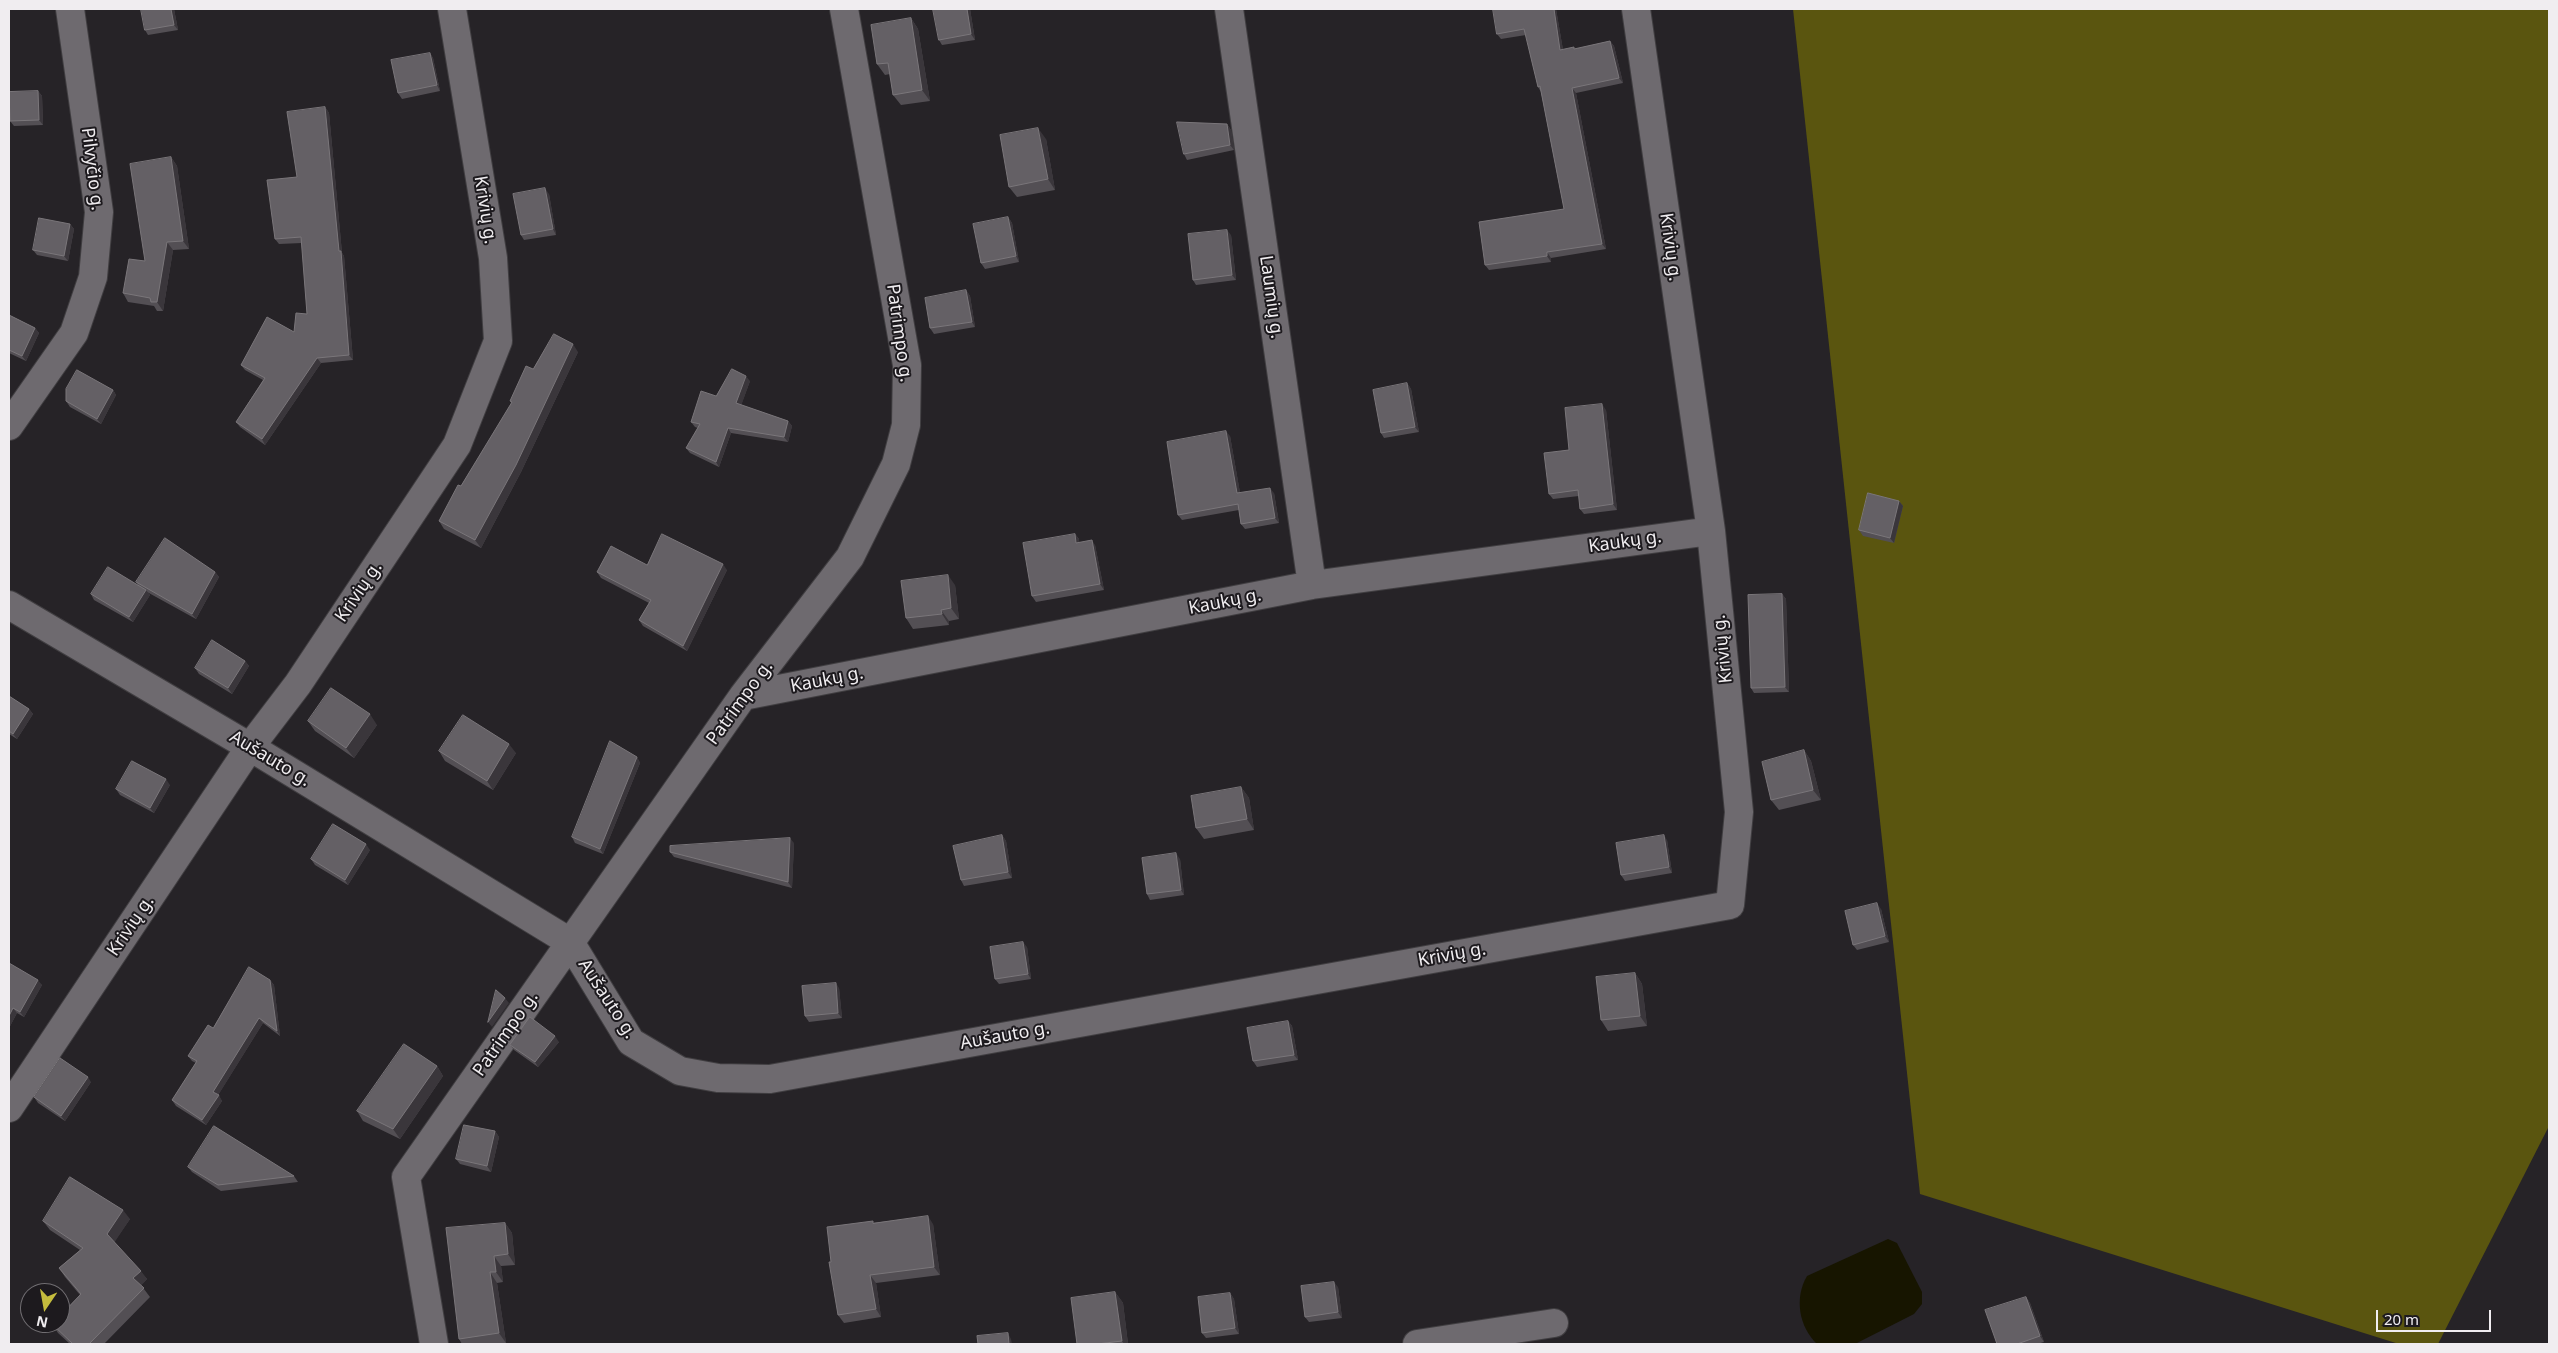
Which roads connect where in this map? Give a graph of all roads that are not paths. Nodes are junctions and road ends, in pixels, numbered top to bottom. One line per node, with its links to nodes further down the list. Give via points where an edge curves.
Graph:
1 (70, 9): 6 (street, Pilvyčio g., via 99,212 93,277 74,332)
2 (452, 9): 11 (street, Krivių g., via 493,258 498,341 457,445 298,684)
3 (844, 9): 10 (street, Patrimpo g., via 907,366 906,425 896,464 850,557)
4 (1230, 9): 8 (street, Laumių g.)
5 (1636, 9): 7 (street, Krivių g.)
6 (9, 426)
7 (1710, 531): 8 (street, Kaukų g.); 13 (street, Krivių g., via 1740,812 1730,906)
8 (1312, 585): 10 (street, Kaukų g.)
9 (9, 605): 11 (street, Aušauto g.)
10 (743, 696): 12 (street, Patrimpo g.)
11 (250, 747): 12 (street, Aušauto g.); 14 (street, Krivių g.)
12 (570, 942): 13 (street, Aušauto g., via 631,1042 680,1071 770,1080); 16 (street, Patrimpo g., via 406,1177)
13 (1348, 973)
14 (9, 1108)
15 (1554, 1323): 17 (street)
16 (434, 1344)
17 (1417, 1344)

